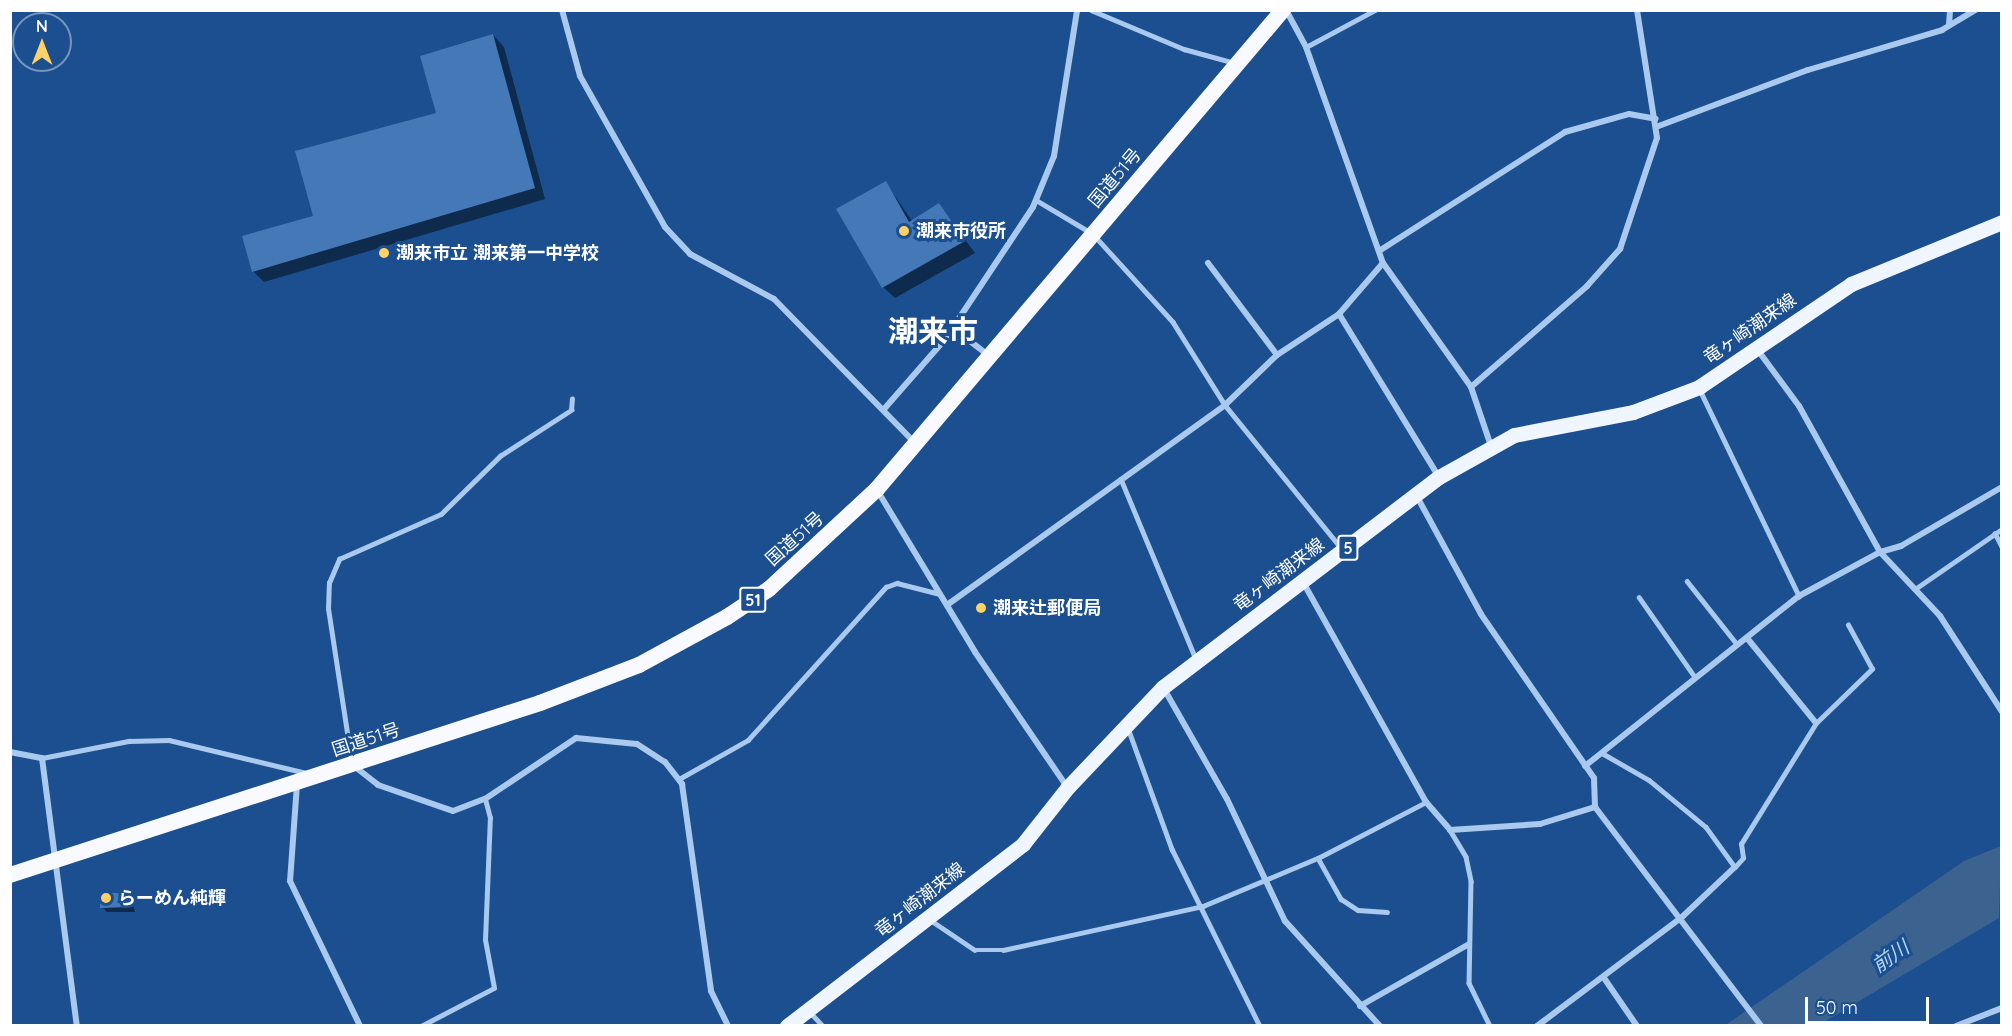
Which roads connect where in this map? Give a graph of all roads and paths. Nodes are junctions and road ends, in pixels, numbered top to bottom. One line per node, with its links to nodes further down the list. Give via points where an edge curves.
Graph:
1 (562, 10): 29 (street, via 580,76 665,227 690,254 774,299)
2 (1077, 10): 14 (street, via 1054,156)
3 (1091, 10): 11 (lane, via 1184,49)
4 (1284, 10): 10 (street); 11 (highway, 国道51号 / 51)
5 (1376, 10): 10 (lane)
6 (1637, 10): 12 (street)
7 (1950, 10): 9 (street)
8 (1975, 10): 9 (street)
9 (1949, 25): 13 (street)
10 (1306, 47): 17 (street)
11 (1237, 64): 16 (highway, 国道51号 / 51)
12 (1656, 119): 13 (street); 17 (street, via 1629,114 1565,132 1447,213)
13 (1656, 127): 25 (street, via 1620,249 1587,286)
14 (1036, 200): 16 (lane); 21 (street)
15 (2001, 222): 22 (main road, 竜ヶ崎潮来線 / 5, via 1851,284)
16 (1093, 234): 23 (highway, 国道51号 / 51); 28 (lane, via 1173,322)
17 (1378, 251): 19 (street)
18 (1208, 263): 24 (street)
19 (1383, 263): 20 (street); 25 (street)
20 (1339, 314): 24 (street); 32 (street)
21 (953, 328): 23 (street); 29 (street)
22 (1757, 349): 26 (main road, 竜ヶ崎潮来線 / 5); 41 (street, via 1799,406)
23 (988, 355): 30 (highway, 国道51号 / 51)
24 (1277, 355): 28 (street)
25 (1471, 387): 31 (street)
26 (1698, 387): 31 (main road, 竜ヶ崎潮来線 / 5, via 1633,412 1523,433); 46 (lane)
27 (572, 399): 61 (lane, via 571,410 500,456 441,514 339,559 329,583 328,609)
28 (1225, 405): 33 (street); 40 (lane)
29 (885, 408): 30 (street)
30 (915, 442): 35 (highway, 国道51号 / 51)
31 (1491, 446): 32 (main road, 竜ヶ崎潮来線 / 5)
32 (1439, 477): 36 (main road, 竜ヶ崎潮来線 / 5)
33 (1121, 479): 48 (street); 52 (lane)
34 (2001, 487): 41 (street, via 1901,546)
35 (877, 489): 45 (street); 61 (highway, 国道51号 / 51, via 769,589 686,641 593,684)
36 (1416, 495): 40 (main road, 竜ヶ崎潮来線 / 5); 62 (street, via 1481,614)
37 (2001, 529): 38 (lane)
38 (1995, 533): 39 (lane); 44 (lane)
39 (2001, 547)
40 (1344, 551): 43 (main road, 竜ヶ崎潮来線 / 5)
41 (1880, 552): 44 (street); 46 (street)
42 (1687, 581): 51 (lane)
43 (1303, 582): 52 (main road, 竜ヶ崎潮来線 / 5); 68 (street)
44 (1915, 589): 55 (street, via 1940,616)
45 (941, 594): 48 (street); 64 (lane, via 904,584 886,587 748,740)
46 (1799, 596): 50 (street)
47 (1639, 597): 53 (lane)
48 (947, 605): 66 (street)
49 (1848, 625): 57 (lane, via 1872,669)
50 (1747, 638): 51 (street); 57 (street)
51 (1737, 644): 53 (street)
52 (1196, 660): 54 (main road, 竜ヶ崎潮来線 / 5)
53 (1695, 677): 59 (street)
54 (1163, 687): 56 (main road, 竜ヶ崎潮来線 / 5); 75 (street)
55 (2001, 712)
56 (1126, 723): 66 (main road, 竜ヶ崎潮来線 / 5); 76 (lane, via 1172,849)
57 (1816, 723): 73 (lane, via 1741,844 1743,858)
58 (10, 752): 60 (street)
59 (1602, 753): 62 (street); 73 (lane, via 1649,780 1706,827)
60 (42, 758): 63 (lane, via 129,741 169,740); 72 (street)
61 (352, 765): 63 (highway, 国道51号 / 51); 67 (street, via 378,785 453,811)
62 (1585, 766): 69 (street, via 1594,778)
63 (318, 776): 65 (highway, 国道51号 / 51)
64 (679, 779): 67 (street, via 637,744 576,738); 88 (street, via 711,991)
65 (297, 783): 72 (highway, 国道51号 / 51); 86 (street, via 290,880)
66 (1068, 787): 78 (main road, 竜ヶ崎潮来線 / 5, via 1023,844)
67 (485, 799): 87 (lane, via 490,818 485,940 494,988)
68 (1426, 802): 70 (street); 71 (lane)
69 (1595, 807): 70 (street, via 1540,824); 79 (street)
70 (1450, 830): 80 (lane, via 1466,857 1471,881)
71 (1318, 858): 75 (lane); 77 (lane, via 1341,899 1358,910)
72 (52, 862): 74 (highway, 国道51号 / 51); 85 (street)
73 (1735, 867): 79 (street)
74 (10, 876)
75 (1265, 882): 76 (lane); 82 (street, via 1285,921)
76 (1203, 906): 78 (lane, via 1003,950 975,950); 91 (lane)
77 (1387, 912)
78 (929, 918): 84 (main road, 竜ヶ崎潮来線 / 5)
79 (1682, 918): 81 (street); 96 (street, via 1745,999)
80 (1469, 944): 82 (street); 93 (lane, via 1469,983)
81 (1604, 978): 94 (street); 95 (street)
82 (1360, 1006): 92 (street)
83 (2001, 1008): 97 (street)
84 (807, 1009): 89 (main road, 竜ヶ崎潮来線 / 5); 90 (lane)
85 (78, 1026)
86 (360, 1026)
87 (421, 1026)
88 (728, 1026)
89 (787, 1026)
90 (823, 1026)
91 (1260, 1026)
92 (1380, 1026)
93 (1490, 1026)
94 (1537, 1026)
95 (1637, 1026)
96 (1761, 1026)
97 (1956, 1026)

